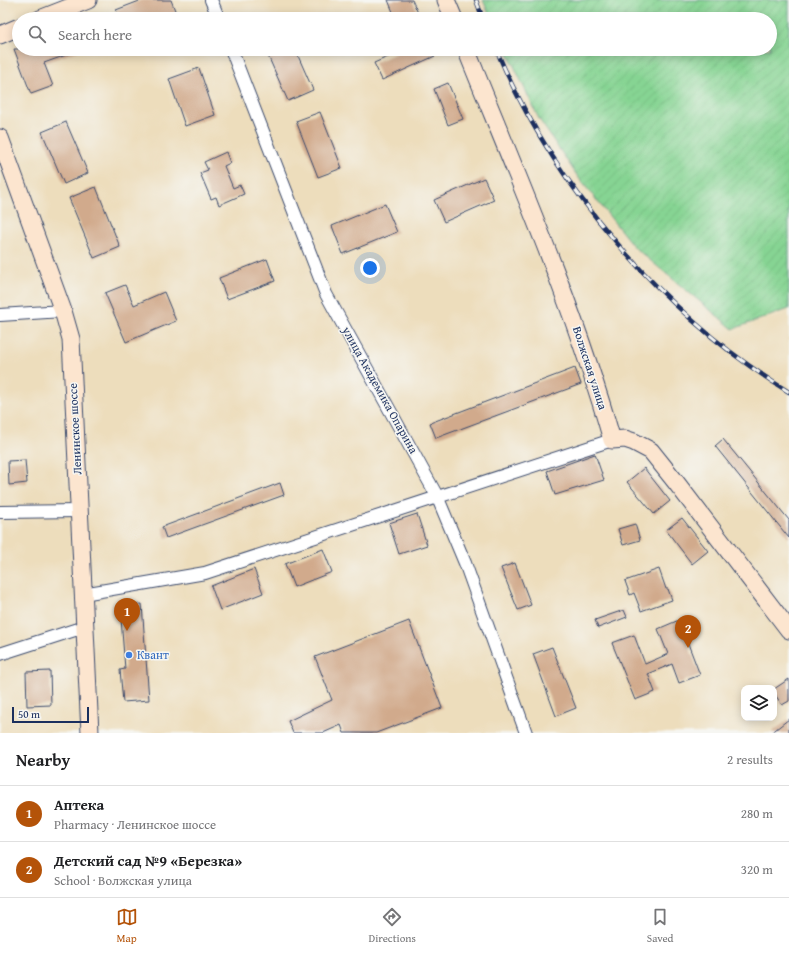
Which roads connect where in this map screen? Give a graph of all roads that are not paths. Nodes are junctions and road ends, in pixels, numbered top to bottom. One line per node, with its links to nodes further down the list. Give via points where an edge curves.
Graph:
1 (88, 0): 4 (street)
2 (211, 0): 5 (street)
3 (446, 0): 6 (street)
4 (58, 12)
5 (216, 12)
6 (451, 12)
7 (12, 30): 8 (street)
8 (0, 35)
9 (233, 56): 15 (street, улица Академика Опарина, via 326,294)
10 (469, 56): 14 (street, Волжская улица, via 564,291)
11 (0, 138): 12 (street, Ленинское шоссе)
12 (63, 311): 13 (street); 16 (street, Ленинское шоссе, via 71,339)
13 (0, 315)
14 (612, 440): 15 (street); 20 (street, via 625,439 651,451)
15 (437, 496): 18 (street, via 205,573); 23 (street, улица Академика Опарина, via 465,562)
16 (79, 511): 17 (street); 18 (street, Ленинское шоссе)
17 (0, 512)
18 (83, 594): 19 (street, Ленинское шоссе)
19 (84, 627): 21 (street); 22 (street, Ленинское шоссе)
20 (789, 630)
21 (0, 654)
22 (90, 733)
23 (526, 733)

